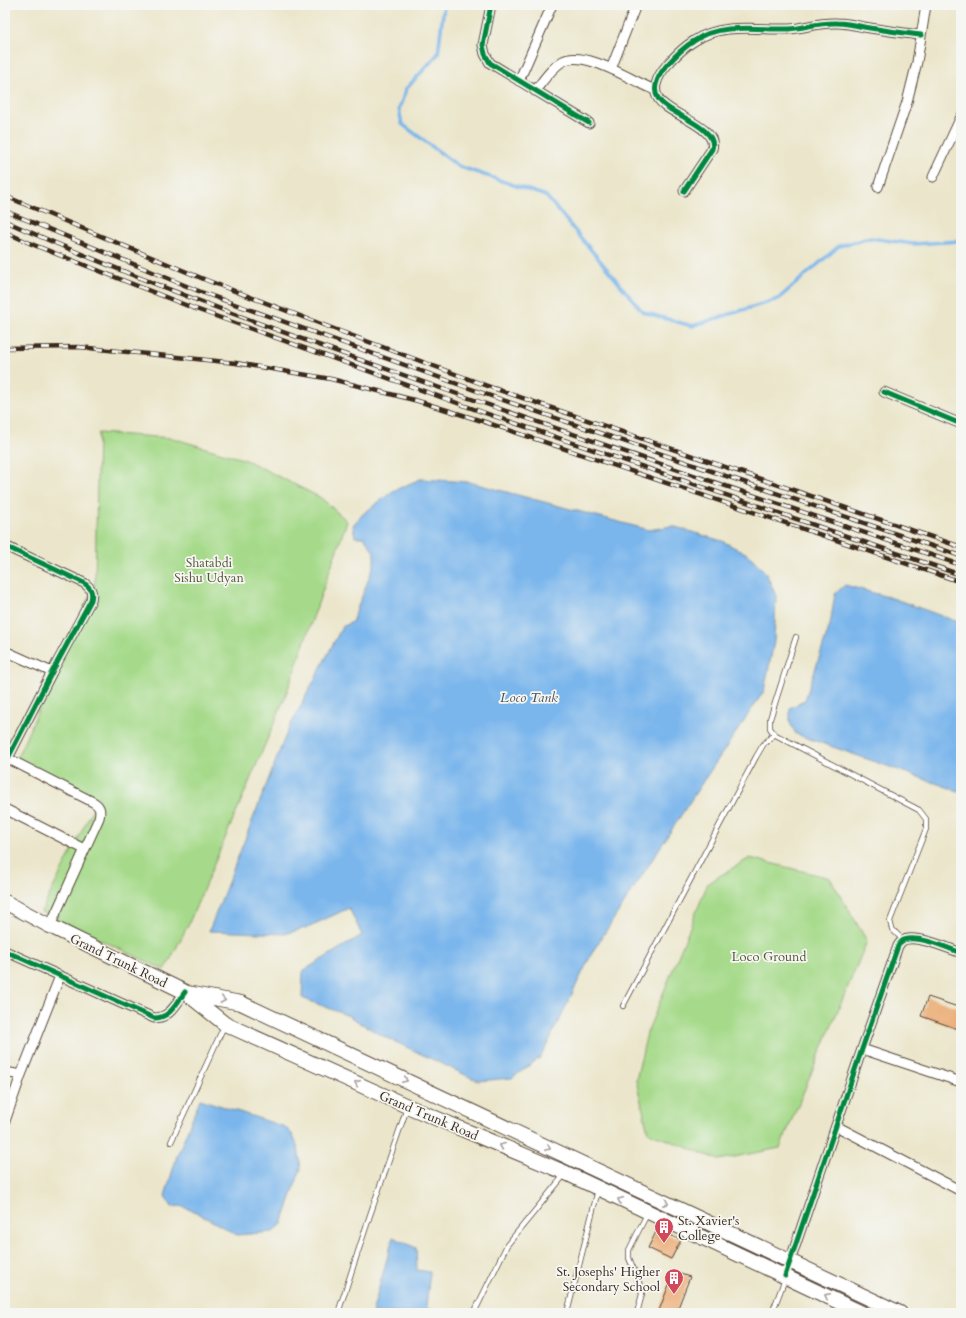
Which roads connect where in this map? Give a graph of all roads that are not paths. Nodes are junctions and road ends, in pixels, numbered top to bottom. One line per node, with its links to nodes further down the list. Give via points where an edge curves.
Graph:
1 (491, 5): 7 (street, via 483,45 484,54 490,63)
2 (552, 5): 7 (street)
3 (636, 5): 6 (street)
4 (926, 5): 5 (street)
5 (922, 35): 8 (street, via 837,23 817,23 791,29 737,29 714,32 695,40 680,51 664,69 657,80); 13 (street, via 907,102)
6 (611, 69): 8 (street); 9 (street, via 589,60 564,61 554,68)
7 (519, 81): 9 (street)
8 (655, 90): 14 (street, via 665,106 701,128 712,140 712,149)
9 (535, 91): 11 (street)
10 (961, 117): 12 (street)
11 (589, 123)
12 (933, 177)
13 (878, 187)
14 (684, 191)
15 (884, 392): 16 (street)
16 (961, 424)
17 (5, 546): 20 (street, via 84,583 92,594)
18 (796, 637): 21 (lane, via 770,719 770,728)
19 (5, 651): 20 (street)
20 (52, 672): 22 (street)
21 (774, 734): 27 (lane, via 919,810 926,819 926,828 890,921 892,929); 32 (lane, via 756,757)
22 (6, 757): 24 (street, via 99,806 99,818)
23 (5, 809): 24 (street)
24 (84, 849): 26 (street)
25 (5, 902): 26 (main road, Grand Trunk Road)
26 (50, 926): 31 (main road, Grand Trunk Road)
27 (903, 940): 29 (street, via 923,940); 34 (street, via 895,953)
28 (5, 951): 30 (street)
29 (961, 952)
30 (60, 976): 31 (street, via 154,1018 168,1015); 36 (street)
31 (185, 992): 33 (main road, Grand Trunk Road); 46 (main road, one-way to 46, via 241,1003)
32 (623, 1006)
33 (225, 1024): 38 (main road, Grand Trunk Road, one-way to 33); 41 (lane)
34 (862, 1049): 37 (street); 40 (street)
35 (5, 1072): 36 (street)
36 (21, 1075): 39 (street)
37 (961, 1082)
38 (407, 1106): 42 (main road, Grand Trunk Road, one-way to 38); 48 (lane)
39 (5, 1121)
40 (836, 1126): 44 (street); 46 (street)
41 (171, 1142)
42 (566, 1173): 43 (main road, Grand Trunk Road); 49 (lane, via 507,1245)
43 (598, 1189): 45 (main road, Grand Trunk Road, one-way to 43); 50 (lane)
44 (961, 1191)
45 (648, 1213): 47 (main road, Grand Trunk Road); 51 (lane, via 629,1250 629,1258 642,1294)
46 (790, 1261): 47 (street); 54 (main road)
47 (785, 1276): 52 (lane); 53 (main road, Grand Trunk Road, one-way to 47)
48 (338, 1313)
49 (474, 1313)
50 (567, 1313)
51 (637, 1313)
52 (772, 1313)
53 (862, 1313)
54 (900, 1313)

